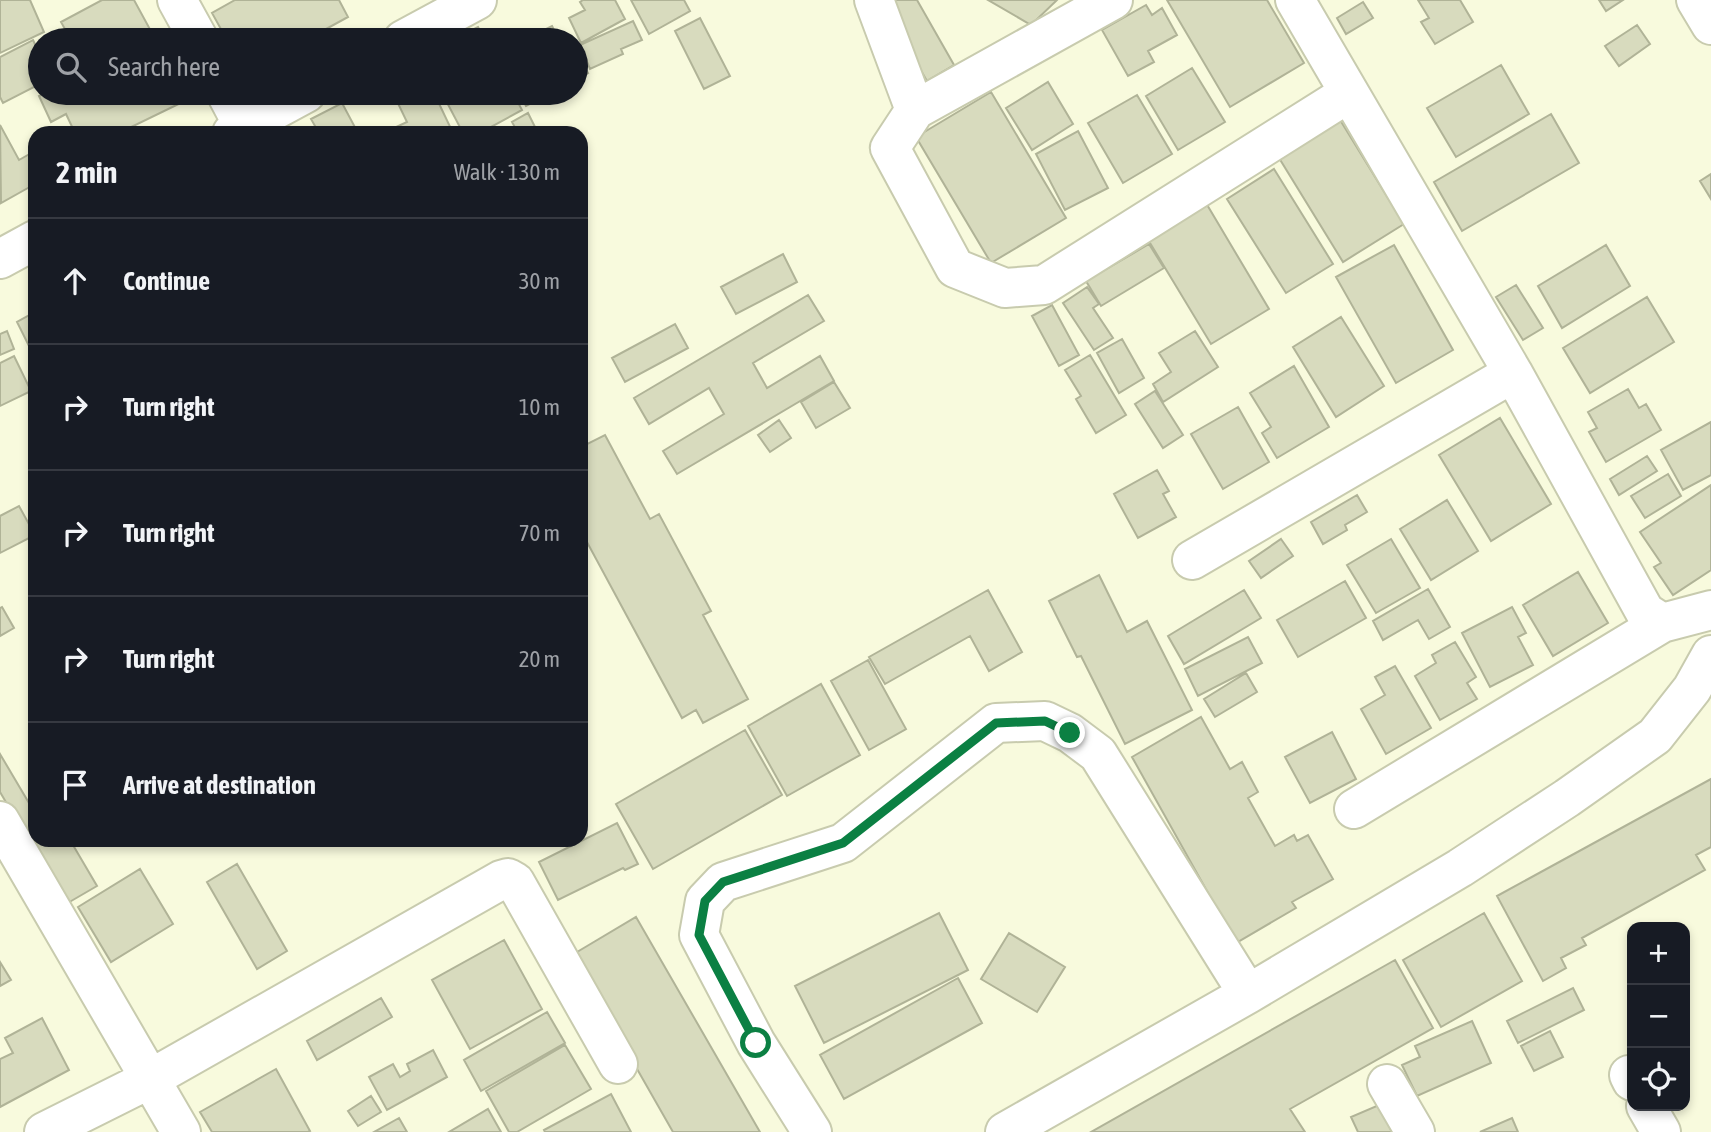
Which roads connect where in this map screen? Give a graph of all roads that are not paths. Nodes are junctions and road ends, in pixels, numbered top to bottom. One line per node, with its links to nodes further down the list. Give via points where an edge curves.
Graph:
1 (177, 0): 8 (street)
2 (477, 0): 9 (street)
3 (874, 0): 13 (street)
4 (1114, 0): 13 (street)
5 (1294, 0): 10 (street)
6 (1696, 0): 7 (street)
7 (1711, 25)
8 (192, 28)
9 (425, 28)
10 (1349, 93): 13 (street, via 1044,285 1005,288 955,268 890,148); 18 (street)
11 (230, 105): 14 (street)
12 (284, 105): 15 (street)
13 (915, 110)
14 (237, 126)
15 (245, 126)
16 (28, 244): 17 (street)
17 (0, 258)
18 (1513, 373): 19 (street); 21 (street, via 1645,612)
19 (1192, 560)
20 (1711, 610): 21 (street)
21 (1662, 624): 23 (street)
22 (1711, 655): 25 (street, via 1656,736 1460,868)
23 (1354, 809)
24 (2, 828): 27 (street)
25 (1248, 994): 32 (street, via 1098,754 1045,721 996,723 843,843 723,882 705,901 699,935 756,1043); 33 (street)
26 (618, 1065): 27 (street, via 515,882 508,878)
27 (150, 1079): 30 (street); 31 (street)
28 (1387, 1084): 34 (street)
29 (1649, 1111): 35 (street)
30 (44, 1132)
31 (181, 1132)
32 (811, 1132)
33 (1005, 1132)
34 (1415, 1132)
35 (1661, 1132)

